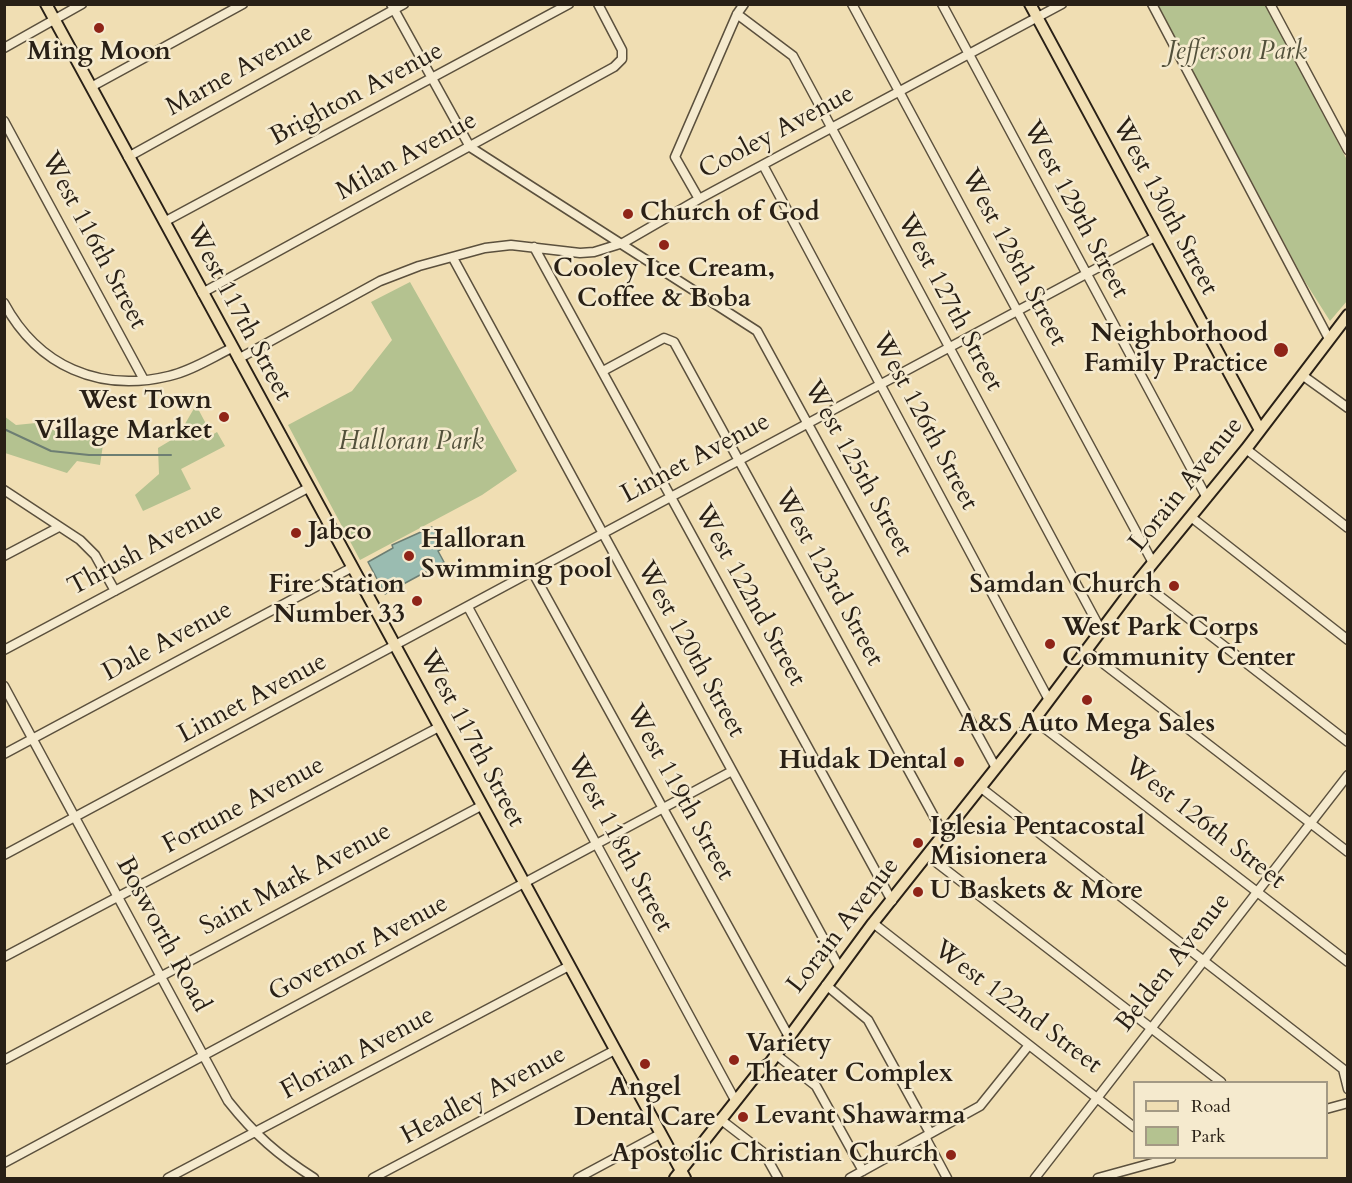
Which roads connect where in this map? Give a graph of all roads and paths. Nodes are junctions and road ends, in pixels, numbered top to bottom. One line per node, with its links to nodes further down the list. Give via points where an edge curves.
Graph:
1 (46, 4): 17 (main road, West 117th Street)
2 (82, 4): 17 (street)
3 (243, 4): 21 (street)
4 (404, 4): 14 (street, Marne Avenue)
5 (569, 4): 20 (street, Brighton Avenue)
6 (598, 4): 25 (street, Milan Avenue, via 622,50 622,59)
7 (744, 4): 15 (street)
8 (852, 4): 22 (street, West 128th Street)
9 (942, 4): 19 (street, West 129th Street)
10 (1030, 4): 16 (main road, West 130th Street)
11 (1062, 4): 16 (street, Cooley Avenue)
12 (1152, 4): 40 (street)
13 (1270, 4): 26 (street)
14 (392, 7): 20 (street); 27 (street, Marne Avenue)
15 (737, 14): 24 (street, West 127th Street, via 793,56); 29 (street, via 675,157)
16 (1037, 17): 19 (street, Cooley Avenue); 31 (main road, West 130th Street)
17 (55, 19): 18 (street); 21 (main road, West 117th Street)
18 (4, 48)
19 (969, 55): 22 (street, Cooley Avenue); 35 (street, West 129th Street)
20 (431, 79): 25 (street); 30 (street, Brighton Avenue)
21 (91, 87): 27 (main road, West 117th Street)
22 (900, 92): 24 (street, Cooley Avenue); 38 (street, West 128th Street)
23 (4, 121): 46 (street, West 116th Street)
24 (832, 128): 28 (street, Cooley Avenue); 41 (street, West 127th Street)
25 (470, 147): 32 (street, West 125th Street); 36 (street, Milan Avenue)
26 (1347, 150)
27 (128, 157): 30 (main road, West 117th Street)
28 (763, 165): 29 (street, Cooley Avenue); 47 (street, West 126th Street)
29 (699, 199): 32 (street, Cooley Avenue)
30 (164, 222): 36 (main road, West 117th Street)
31 (1155, 237): 35 (street, Linnet Avenue); 50 (main road, West 130th Street)
32 (623, 243): 33 (street, Cooley Avenue, via 587,252); 49 (street, West 125th Street, via 757,330)
33 (534, 247): 34 (street, Cooley Avenue, via 485,248); 44 (street, West 122nd Street)
34 (453, 258): 43 (street, Cooley Avenue, via 380,281); 60 (street, West 120th Street)
35 (1085, 274): 38 (street, Linnet Avenue); 56 (street, West 129th Street)
36 (202, 293): 42 (main road, West 117th Street)
37 (4, 303): 46 (street, via 14,320 44,352 68,368 118,383)
38 (1017, 310): 41 (street, Linnet Avenue); 62 (street, West 128th Street)
39 (1347, 315): 40 (main road, Lorain Avenue)
40 (1329, 339): 45 (main road, Lorain Avenue)
41 (949, 347): 47 (street, Linnet Avenue); 68 (street, West 127th Street)
42 (232, 348): 43 (main road, West 117th Street); 46 (street, via 193,368)
43 (238, 359): 53 (main road, West 117th Street)
44 (603, 371): 52 (street, West 123rd Street, via 664,338 674,342); 55 (street, West 122nd Street)
45 (1302, 375): 48 (street); 50 (main road, Lorain Avenue)
46 (144, 380)
47 (880, 384): 49 (street, Linnet Avenue); 74 (street, West 126th Street)
48 (1347, 408)
49 (808, 423): 52 (street, Linnet Avenue); 80 (street, West 125th Street)
50 (1260, 430): 51 (main road, Lorain Avenue)
51 (1246, 449): 56 (main road, Lorain Avenue); 59 (street)
52 (739, 460): 55 (street, Linnet Avenue); 88 (street, West 123rd Street)
53 (308, 488): 63 (main road, West 117th Street); 66 (street, Thrush Avenue)
54 (5, 490): 58 (street)
55 (671, 496): 60 (street, Linnet Avenue); 96 (street, West 122nd Street)
56 (1207, 498): 57 (main road, Lorain Avenue)
57 (1191, 517): 62 (main road, Lorain Avenue); 69 (street)
58 (59, 527): 61 (street); 66 (street, via 95,555)
59 (1347, 528)
60 (602, 533): 64 (street, Linnet Avenue); 81 (street, West 120th Street)
61 (4, 556)
62 (1153, 563): 65 (main road, Lorain Avenue)
63 (351, 568): 70 (main road, West 117th Street); 77 (street, Dale Avenue)
64 (532, 571): 67 (street, Linnet Avenue); 85 (street, West 119th Street)
65 (1139, 580): 68 (main road, Lorain Avenue); 78 (street)
66 (115, 591): 71 (street, Thrush Avenue)
67 (468, 607): 70 (street, Linnet Avenue); 89 (street, West 118th Street)
68 (1102, 632): 72 (main road, Lorain Avenue)
69 (1347, 640)
70 (395, 647): 76 (main road, West 117th Street); 86 (street, Linnet Avenue)
71 (4, 650)
72 (1087, 651): 74 (main road, Lorain Avenue); 87 (street)
73 (4, 686): 77 (street, Bosworth Road)
74 (1049, 699): 75 (main road, Lorain Avenue)
75 (1034, 720): 80 (main road, Lorain Avenue); 94 (street, West 126th Street)
76 (439, 727): 84 (main road, West 117th Street); 95 (street, Fortune Avenue)
77 (33, 739): 79 (street, Dale Avenue); 86 (street, Bosworth Road)
78 (1347, 742)
79 (4, 754)
80 (996, 768): 83 (main road, Lorain Avenue)
81 (732, 771): 85 (street, Governor Avenue); 102 (street, West 120th Street)
82 (1347, 775): 87 (street, Belden Avenue)
83 (980, 787): 88 (main road, Lorain Avenue); 99 (street)
84 (481, 806): 93 (main road, West 117th Street); 103 (street, Saint Mark Avenue)
85 (663, 808): 89 (street, Governor Avenue); 106 (street, West 119th Street)
86 (75, 818): 91 (street, Linnet Avenue); 95 (street, Bosworth Road)
87 (1311, 823): 90 (street); 94 (street, Belden Avenue)
88 (944, 834): 92 (main road, Lorain Avenue)
89 (595, 846): 93 (street, Governor Avenue); 115 (street, West 118th Street)
90 (1347, 852)
91 (4, 855)
92 (928, 856): 96 (main road, Lorain Avenue); 105 (street)
93 (524, 885): 101 (main road, West 117th Street); 110 (street, Governor Avenue)
94 (1258, 891): 99 (street, Belden Avenue); 100 (street, West 126th Street)
95 (117, 897): 98 (street, Fortune Avenue); 103 (street, Bosworth Road)
96 (891, 901): 97 (main road, Lorain Avenue)
97 (873, 923): 102 (main road, Lorain Avenue); 107 (street, West 122nd Street)
98 (4, 957)
99 (1205, 959): 105 (street, Belden Avenue); 113 (street, via 1343,1069)
100 (1347, 962)
101 (569, 966): 108 (main road, West 117th Street); 120 (street, Florian Avenue)
102 (839, 967): 104 (main road, Lorain Avenue)
103 (160, 977): 110 (street, Bosworth Road); 111 (street, Saint Mark Avenue)
104 (826, 985): 106 (main road, Lorain Avenue); 122 (street, via 868,1020)
105 (1150, 1027): 112 (street); 114 (street, Belden Avenue)
106 (788, 1035): 109 (main road, Lorain Avenue)
107 (1029, 1045): 114 (street, West 122nd Street); 122 (street, via 980,1106)
108 (615, 1050): 121 (main road, West 117th Street); 129 (street, Headley Avenue)
109 (774, 1053): 115 (main road, Lorain Avenue, via 770,1063); 125 (street, via 816,1086)
110 (203, 1056): 120 (street, Bosworth Road, via 228,1101); 124 (street, Governor Avenue)
111 (4, 1060)
112 (1218, 1081)
113 (1347, 1089)
114 (1098, 1096): 119 (street, West 122nd Street); 134 (street, Belden Avenue)
115 (735, 1100): 118 (main road, Lorain Avenue)
116 (1347, 1103): 117 (street)
117 (1328, 1108)
118 (720, 1119): 126 (main road, Lorain Avenue); 131 (street, via 764,1153)
119 (1133, 1126)
120 (253, 1133): 127 (street, Florian Avenue); 128 (street, Bosworth Road, via 277,1155)
121 (660, 1134): 126 (main road, West 117th Street); 130 (street)
122 (927, 1135): 125 (street); 133 (street)
123 (1168, 1159): 135 (street)
124 (4, 1163)
125 (863, 1171): 132 (street)
126 (680, 1176)
127 (168, 1179)
128 (314, 1179)
129 (373, 1179)
130 (578, 1179)
131 (778, 1179)
132 (850, 1179)
133 (947, 1179)
134 (1035, 1179)
135 (1098, 1179)

